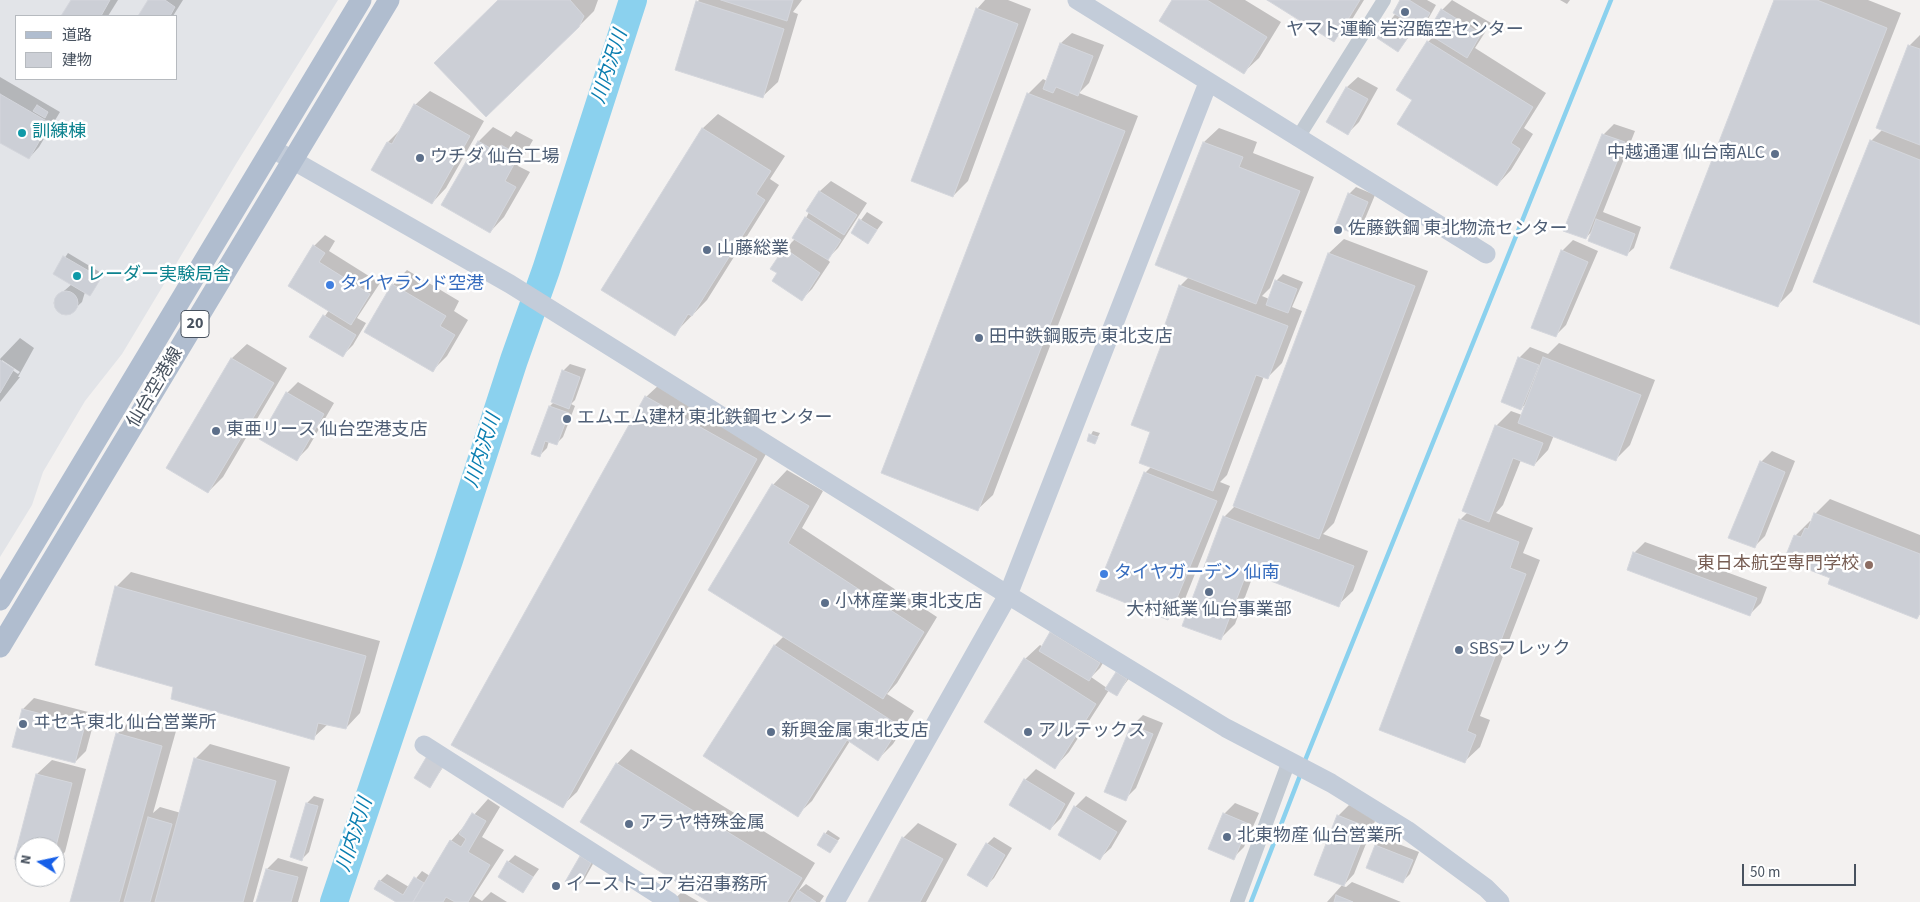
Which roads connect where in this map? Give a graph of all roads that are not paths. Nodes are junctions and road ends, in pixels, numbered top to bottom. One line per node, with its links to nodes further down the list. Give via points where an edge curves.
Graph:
1 (361, 0): 7 (main road, 仙台空港線 / 20)
2 (389, 0): 8 (main road, 仙台空港線 / 20)
3 (1077, 0): 5 (street)
4 (1384, 0): 6 (street)
5 (1208, 83): 6 (street); 10 (street)
6 (1297, 139): 9 (street)
7 (273, 149): 8 (street); 11 (main road, 仙台空港線 / 20)
8 (293, 160): 10 (street, via 553,310); 12 (main road, 仙台空港線 / 20)
9 (1486, 254)
10 (1008, 595): 14 (street, via 1226,728); 16 (street)
11 (0, 600)
12 (0, 647)
13 (424, 745): 15 (street)
14 (1291, 762): 17 (street); 18 (street, via 1407,830)
15 (670, 902)
16 (835, 902)
17 (1238, 902)
18 (1500, 902)

